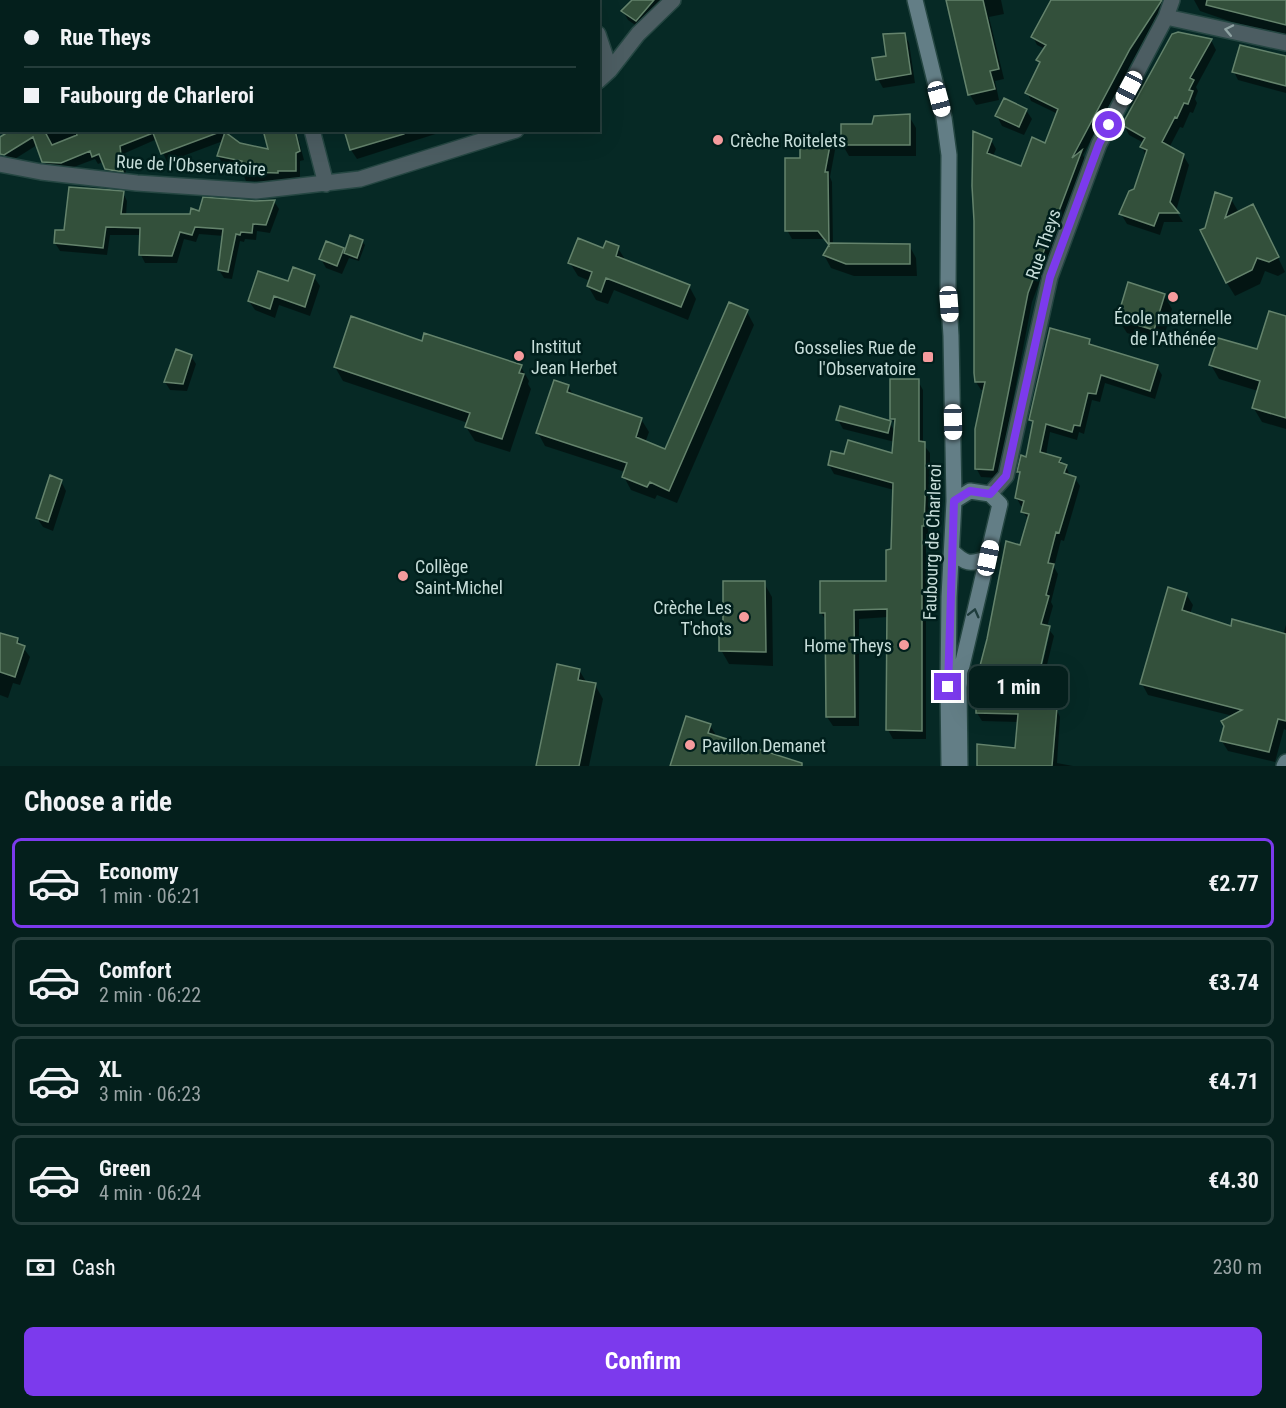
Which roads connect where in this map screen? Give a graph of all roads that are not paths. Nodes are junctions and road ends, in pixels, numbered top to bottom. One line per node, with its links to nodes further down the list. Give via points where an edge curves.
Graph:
1 (673, 0): 7 (street, via 638,34)
2 (915, 0): 13 (main road, Faubourg de Charleroi, via 944,118 949,155 948,288)
3 (1172, 0): 4 (street, Rue Theys)
4 (1166, 17): 6 (street, one-way to 4); 15 (street, Rue Theys, via 1099,144 1050,277 1006,476)
5 (600, 40): 7 (street)
6 (1286, 42)
7 (610, 70): 8 (street)
8 (600, 79)
9 (313, 132): 12 (street)
10 (510, 132): 12 (street, Rue de l'Observatoire, via 360,179)
11 (0, 164): 12 (street, Rue de l'Observatoire, via 137,183 256,191)
12 (326, 184)
13 (954, 479): 14 (main road); 16 (main road, Faubourg de Charleroi)
14 (970, 491): 15 (main road); 16 (main road)
15 (990, 494): 18 (main road, via 1000,504)
16 (954, 501): 17 (main road, Faubourg de Charleroi)
17 (952, 550): 18 (main road, via 963,561 976,563); 19 (main road, Faubourg de Charleroi)
18 (988, 558): 20 (main road, one-way to 18, via 961,670)
19 (950, 766)
20 (960, 766)

